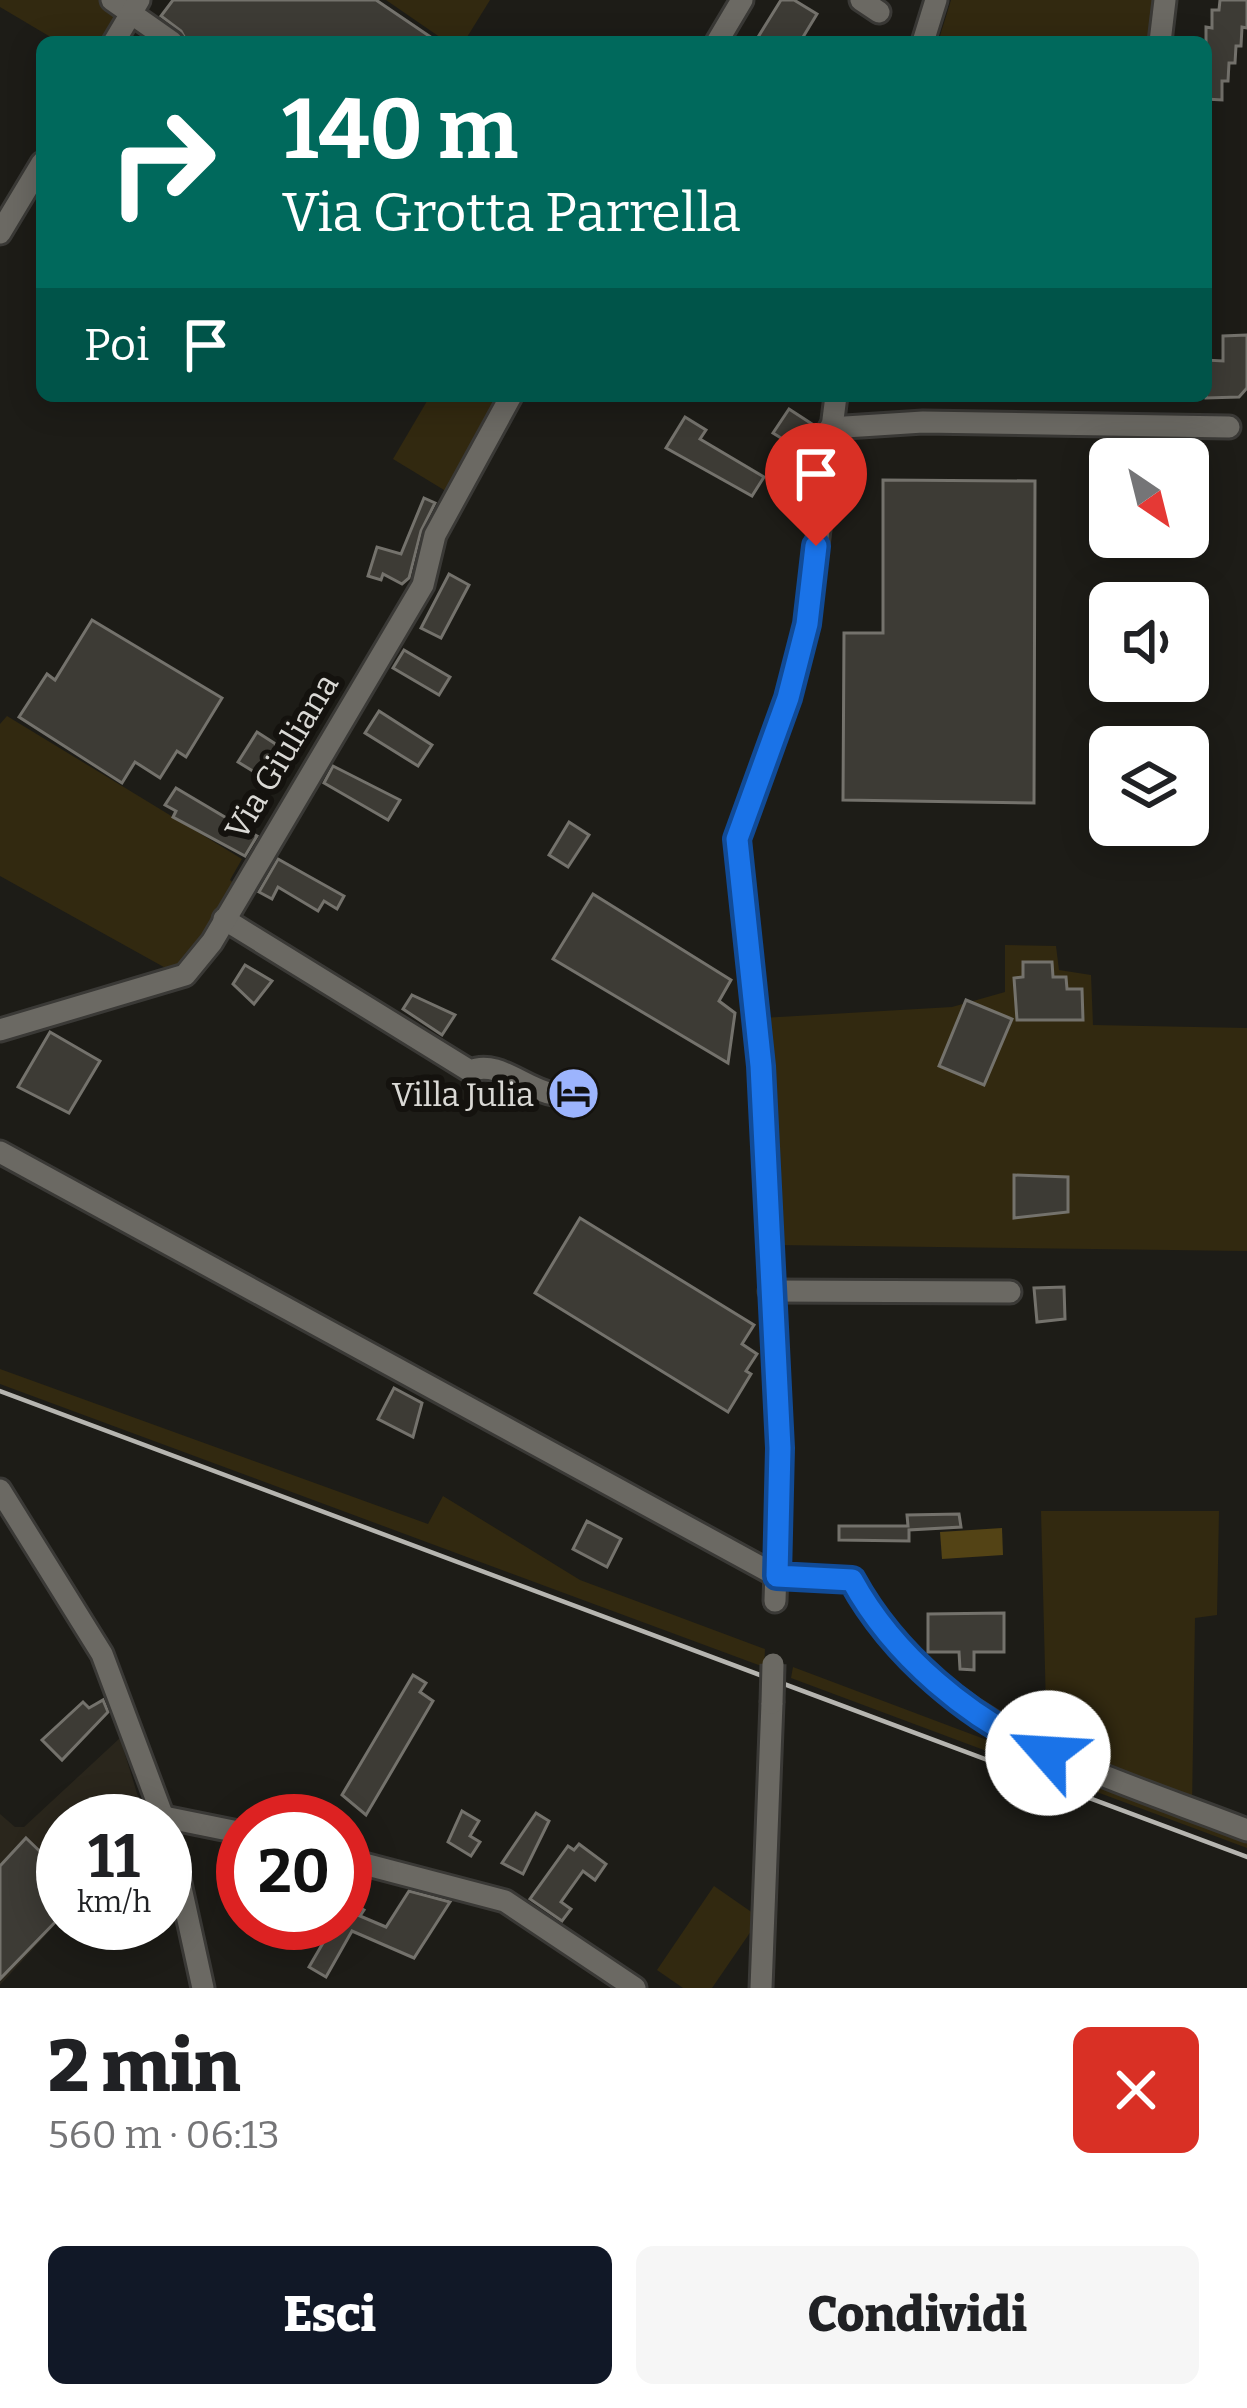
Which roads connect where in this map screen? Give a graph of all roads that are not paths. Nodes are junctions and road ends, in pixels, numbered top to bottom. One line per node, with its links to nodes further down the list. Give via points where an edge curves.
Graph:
1 (112, 0): 5 (street)
2 (742, 0): 8 (street)
3 (936, 0): 9 (street)
4 (1165, 0): 10 (street)
5 (135, 8): 6 (street); 7 (street)
6 (118, 36)
7 (165, 36)
8 (721, 36)
9 (925, 36)
10 (1161, 36)
11 (36, 173): 12 (street)
12 (0, 233)
13 (509, 402): 17 (street, Via Giuliana, via 435,536 423,585)
14 (835, 402): 16 (street)
15 (1229, 427): 16 (street)
16 (830, 428): 21 (street, via 807,624 737,839 761,1066)
17 (224, 919): 18 (street, Via Giuliana, via 185,975); 19 (street, via 470,1071 494,1067)
18 (0, 1030)
19 (553, 1094)
20 (0, 1152): 24 (street)
21 (770, 1291): 22 (street); 24 (street, via 780,1448)
22 (1010, 1292)
23 (0, 1490): 27 (street, via 102,1654)
24 (777, 1576): 25 (street); 28 (street, via 852,1580 961,1706 1048,1753)
25 (775, 1601)
26 (773, 1664): 33 (street, bridge)
27 (155, 1794)
28 (1247, 1830)
29 (372, 1866): 32 (street, via 506,1901)
30 (192, 1940): 31 (street)
31 (203, 1988)
32 (635, 1988)
33 (761, 1988)

